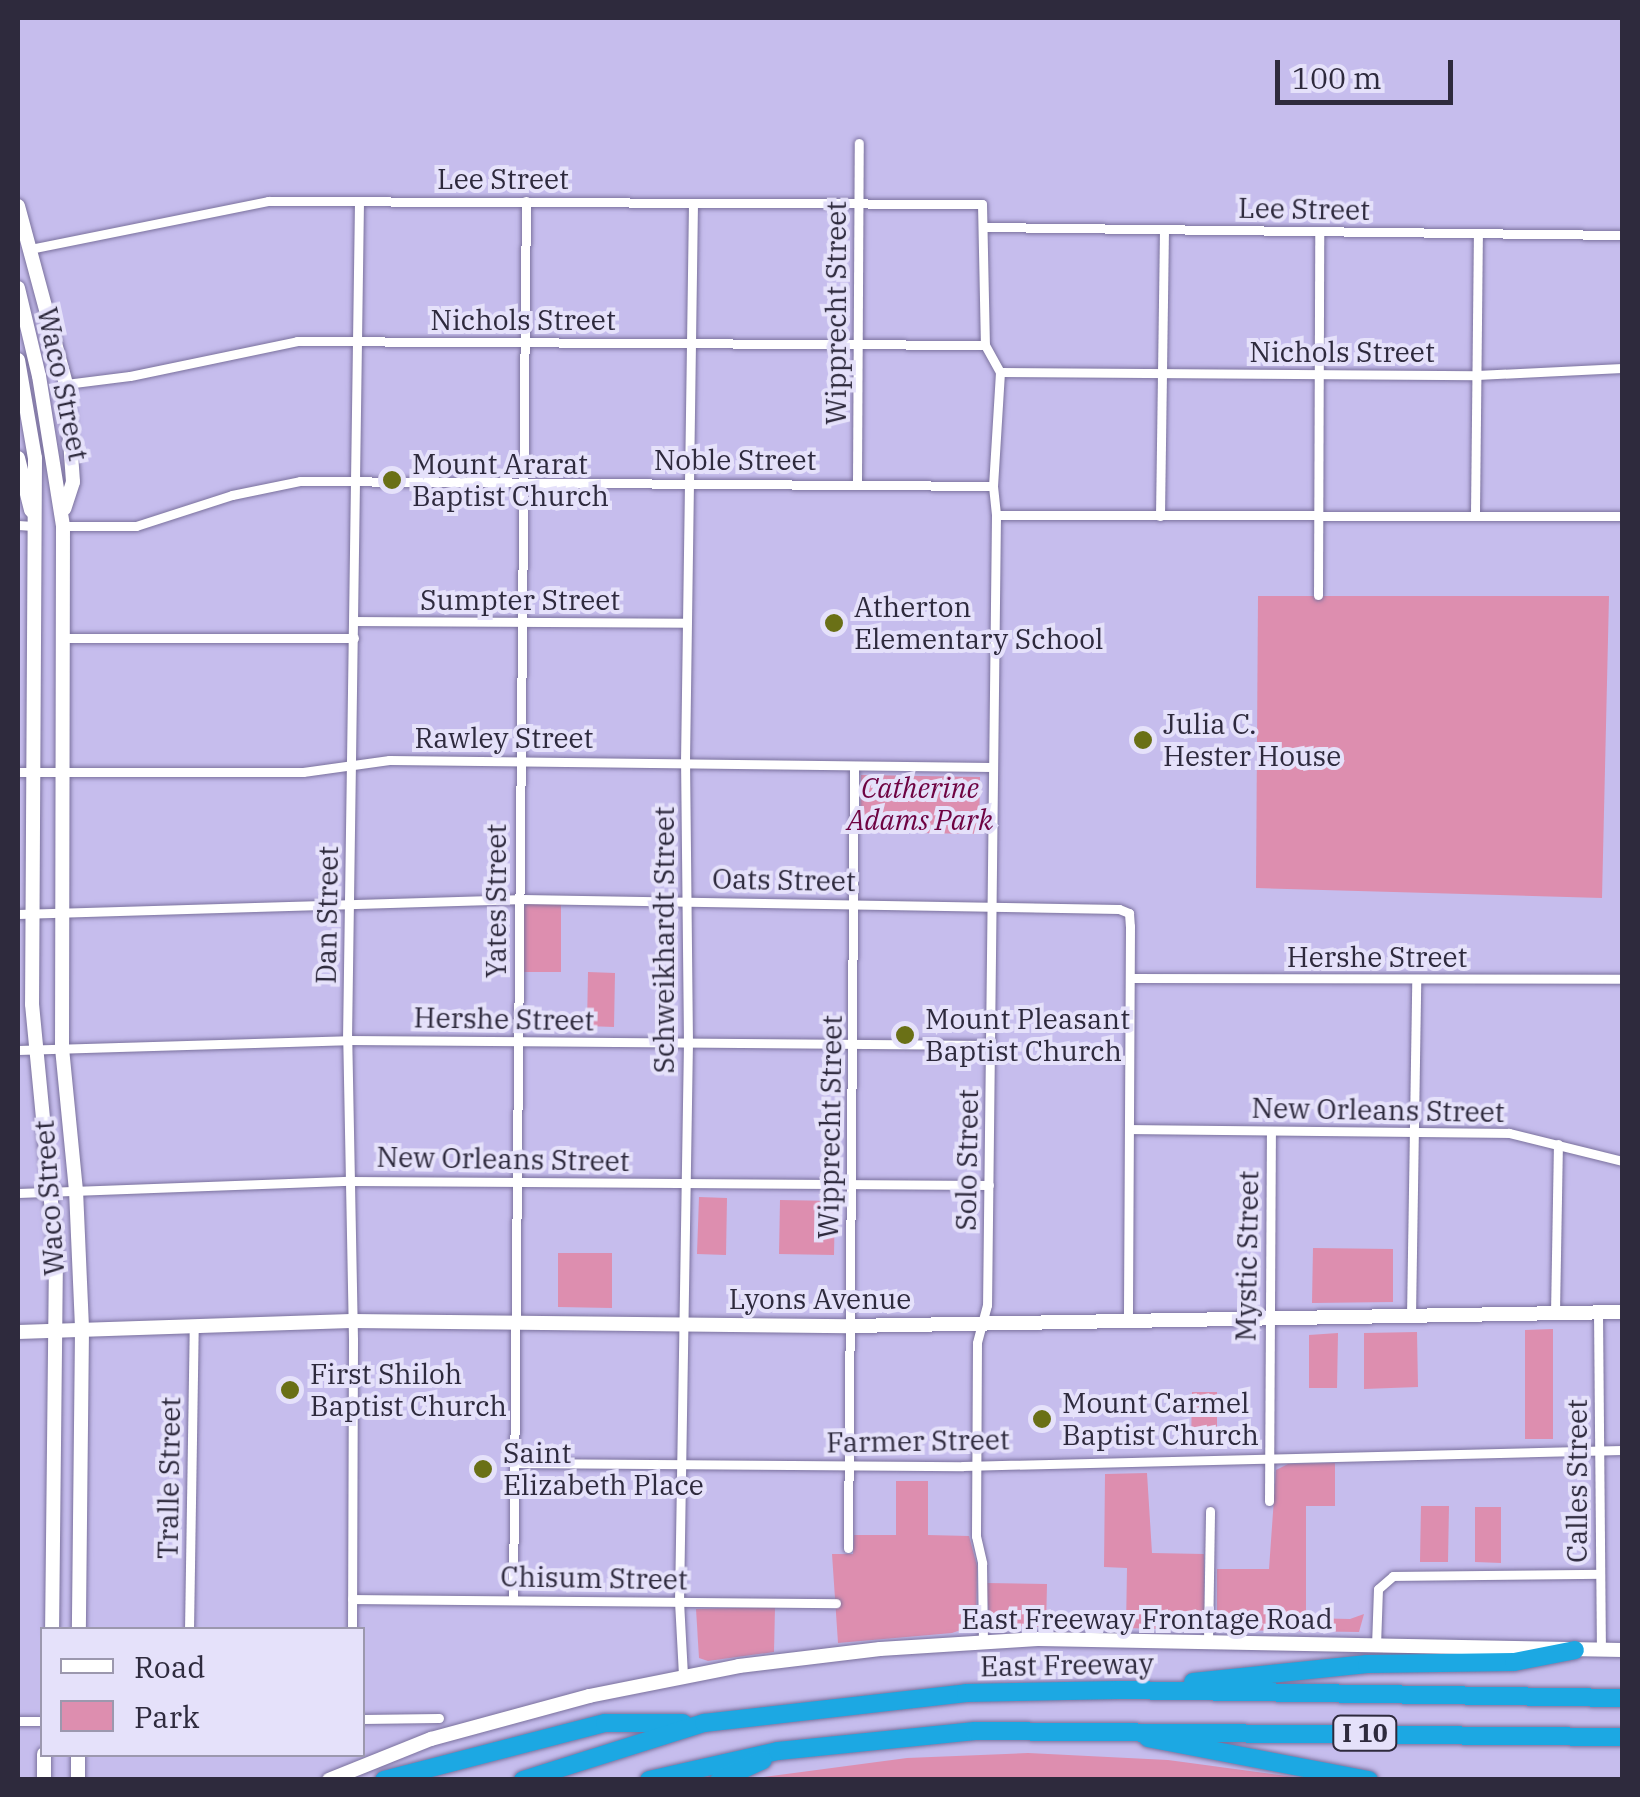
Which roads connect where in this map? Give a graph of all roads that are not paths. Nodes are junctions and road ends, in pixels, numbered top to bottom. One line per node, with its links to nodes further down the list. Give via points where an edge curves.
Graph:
1 (860, 143): 5 (street, Wipprecht Street)
2 (526, 201): 3 (street, Lee Street); 4 (street, Lee Street); 15 (street, Yates Street)
3 (358, 202): 12 (street, Lee Street, via 268,200); 14 (street, Dan Street)
4 (693, 204): 5 (street, Lee Street); 16 (street, Schweikhardt Street)
5 (858, 204): 7 (street, Lee Street, via 982,204); 17 (street, Wipprecht Street)
6 (18, 206): 12 (main road)
7 (985, 227): 8 (street, Lee Street); 18 (street)
8 (1164, 230): 9 (street, Lee Street); 22 (street)
9 (1319, 232): 10 (street, Lee Street); 23 (street)
10 (1478, 234): 11 (street, Lee Street); 24 (street)
11 (1622, 235)
12 (30, 249): 25 (main road)
13 (18, 288): 37 (main road, Waco Street)
14 (358, 342): 15 (street, Nichols Street); 25 (street, Nichols Street, via 296,340); 27 (street, Dan Street)
15 (525, 342): 16 (street, Nichols Street); 28 (street, Yates Street)
16 (692, 342): 17 (street, Nichols Street); 30 (street, Schweikhardt Street)
17 (858, 342): 18 (street, Nichols Street); 29 (street, Wipprecht Street)
18 (985, 345): 21 (street)
19 (18, 360): 38 (main road, Waco Street, via 34,458)
20 (1622, 368): 24 (street, Nichols Street)
21 (1000, 372): 22 (street, Nichols Street); 31 (street, Solo Street)
22 (1163, 373): 23 (street, Nichols Street); 35 (street)
23 (1320, 374): 24 (street, Nichols Street); 33 (street)
24 (1478, 375): 32 (street)
25 (66, 384): 37 (main road, via 74,482)
26 (18, 458): 38 (main road)
27 (357, 480): 28 (street, Noble Street); 37 (street, Noble Street, via 293,481 136,526); 40 (street, Dan Street)
28 (522, 481): 30 (street, Noble Street); 41 (street, Yates Street)
29 (858, 482): 30 (street, Noble Street); 31 (street, Noble Street)
30 (689, 483): 42 (street, Schweikhardt Street)
31 (993, 486): 34 (street, Solo Street)
32 (1476, 513): 33 (street); 36 (street)
33 (1315, 514): 35 (street); 39 (street)
34 (996, 515): 35 (street); 49 (street, Solo Street)
35 (1160, 516)
36 (1622, 516)
37 (62, 520): 44 (main road, Waco Street)
38 (28, 522): 43 (main road, Waco Street)
39 (1318, 595)
40 (354, 621): 41 (street, Sumpter Street); 45 (street, Dan Street)
41 (518, 622): 42 (street, Sumpter Street); 46 (street, Yates Street)
42 (686, 623): 47 (street, Schweikhardt Street)
43 (24, 638): 51 (main road, Waco Street)
44 (63, 638): 45 (street); 52 (main road, Waco Street)
45 (354, 638): 50 (street, Dan Street)
46 (518, 761): 47 (street, Rawley Street); 50 (street, Rawley Street, via 389,760); 53 (street, Yates Street)
47 (685, 762): 48 (street, Rawley Street); 54 (street, Schweikhardt Street)
48 (854, 766): 49 (street, Rawley Street); 56 (street, Wipprecht Street)
49 (992, 767): 57 (street, Solo Street)
50 (350, 768): 52 (street, Rawley Street); 55 (street, Dan Street)
51 (25, 772): 52 (street, Rawley Street); 59 (main road, Waco Street)
52 (62, 774): 58 (main road, Waco Street)
53 (517, 899): 54 (street, Oats Street); 55 (street, Oats Street); 64 (street, Yates Street)
54 (688, 901): 56 (street, Oats Street); 65 (street, Schweikhardt Street)
55 (352, 903): 58 (street, Oats Street); 63 (street, Dan Street)
56 (853, 903): 57 (street, Oats Street); 66 (street, Wipprecht Street)
57 (991, 904): 60 (street, Oats Street, via 1130,913); 67 (street, Solo Street)
58 (61, 913): 59 (street, Oats Street); 68 (main road, Waco Street)
59 (24, 914): 69 (main road, Waco Street)
60 (1130, 978): 61 (street, Hershe Street); 71 (street)
61 (1416, 979): 62 (street, Hershe Street); 73 (street)
62 (1622, 979)
63 (347, 1040): 64 (street, Hershe Street); 68 (street, Hershe Street); 76 (street, Dan Street)
64 (520, 1042): 65 (street, Hershe Street); 77 (street, Yates Street)
65 (688, 1043): 66 (street, Hershe Street); 78 (street, Schweikhardt Street)
66 (854, 1044): 67 (street, Hershe Street); 79 (street, Wipprecht Street)
67 (991, 1046): 80 (street, Solo Street)
68 (62, 1048): 69 (street, Hershe Street); 81 (main road, Waco Street)
69 (36, 1049): 70 (street, Hershe Street); 82 (main road, Waco Street)
70 (18, 1050)
71 (1129, 1129): 72 (street, New Orleans Street); 90 (street)
72 (1271, 1131): 73 (street, New Orleans Street); 88 (street, Mystic Street)
73 (1413, 1132): 74 (street, New Orleans Street, via 1509,1134); 87 (street)
74 (1558, 1144): 75 (street, New Orleans Street); 86 (street)
75 (1622, 1161)
76 (350, 1180): 77 (street, New Orleans Street); 81 (street, New Orleans Street); 89 (street, Dan Street)
77 (519, 1182): 78 (street, New Orleans Street); 91 (street, Yates Street)
78 (684, 1184): 79 (street, New Orleans Street); 92 (street, Schweikhardt Street)
79 (854, 1184): 80 (street, New Orleans Street); 95 (street, Wipprecht Street)
80 (989, 1185): 93 (street, Solo Street)
81 (76, 1190): 82 (street, New Orleans Street); 96 (main road, Waco Street)
82 (50, 1192): 83 (street, New Orleans Street); 97 (main road, Waco Street)
83 (18, 1193)
84 (1598, 1312): 85 (main road, Lyons Avenue); 86 (main road, Lyons Avenue); 99 (street, Calles Street)
85 (1622, 1312)
86 (1555, 1313): 87 (main road, Lyons Avenue)
87 (1411, 1316): 88 (main road, Lyons Avenue)
88 (1268, 1319): 90 (main road, Lyons Avenue); 101 (street, Mystic Street)
89 (351, 1321): 91 (main road, Lyons Avenue); 94 (main road, Lyons Avenue); 112 (street, Dan Street)
90 (1128, 1322): 93 (main road, Lyons Avenue)
91 (516, 1323): 92 (main road, Lyons Avenue); 102 (street, Yates Street)
92 (683, 1324): 95 (main road, Lyons Avenue); 103 (street, Schweikhardt Street)
93 (983, 1324): 95 (main road, Lyons Avenue); 104 (street, Solo Street, via 977,1342)
94 (194, 1326): 96 (main road, Lyons Avenue); 118 (street, Tralle Street)
95 (848, 1326): 105 (street, Wipprecht Street)
96 (82, 1330): 97 (main road, Lyons Avenue); 109 (main road, Waco Street)
97 (58, 1331): 98 (main road, Lyons Avenue); 108 (main road, Waco Street)
98 (18, 1332)
99 (1601, 1450): 100 (street, Farmer Street); 101 (street, Farmer Street); 111 (street, Calles Street)
100 (1622, 1450)
101 (1268, 1458): 104 (street, Farmer Street); 106 (street, Mystic Street)
102 (514, 1463): 103 (street, Farmer Street); 113 (street, Yates Street)
103 (681, 1464): 105 (street, Farmer Street); 114 (street, Schweikhardt Street)
104 (976, 1464): 105 (street, Farmer Street); 120 (street, Solo Street)
105 (849, 1465): 110 (street, Wipprecht Street)
106 (1268, 1501)
107 (1210, 1510): 121 (street)
108 (56, 1523): 109 (main road); 116 (main road, Waco Street)
109 (80, 1523): 117 (main road, Waco Street)
110 (848, 1548)
111 (1600, 1574): 122 (street, via 1393,1576 1378,1589); 124 (street, Calles Street)
112 (352, 1599): 113 (street, Chisum Street); 119 (street, Dan Street)
113 (513, 1600): 114 (street, Chisum Street)
114 (679, 1602): 115 (street, Chisum Street); 126 (street, Schweikhardt Street)
115 (836, 1603)
116 (52, 1627)
117 (79, 1627)
118 (189, 1627)
119 (352, 1627)
120 (983, 1640): 121 (main road, East Freeway Frontage Road); 126 (main road, East Freeway Frontage Road)
121 (1208, 1641): 122 (main road, East Freeway Frontage Road)
122 (1376, 1646): 123 (main road, East Freeway Frontage Road)
123 (1575, 1650): 124 (main road, East Freeway Frontage Road); 127 (highway, via 1514,1662 1367,1664)
124 (1601, 1650): 125 (main road, East Freeway Frontage Road)
125 (1622, 1650)
126 (683, 1676): 135 (main road, East Freeway Frontage Road)
127 (1118, 1690): 128 (highway, East Freeway / I 10); 131 (highway, East Freeway / I 10, via 966,1694)
128 (1622, 1698)
129 (439, 1718): 130 (street)
130 (365, 1719)
131 (704, 1723): 137 (highway, via 605,1723); 138 (highway, East Freeway / I 10)
132 (1108, 1730): 133 (highway, I 10); 134 (highway, I 10, via 920,1734); 141 (highway)
133 (1622, 1737)
134 (778, 1751): 139 (highway, I 10); 140 (highway)
135 (361, 1759): 136 (main road, East Freeway Frontage Road)
136 (329, 1780)
137 (384, 1780)
138 (523, 1780)
139 (649, 1780)
140 (719, 1780)
141 (1369, 1780)

